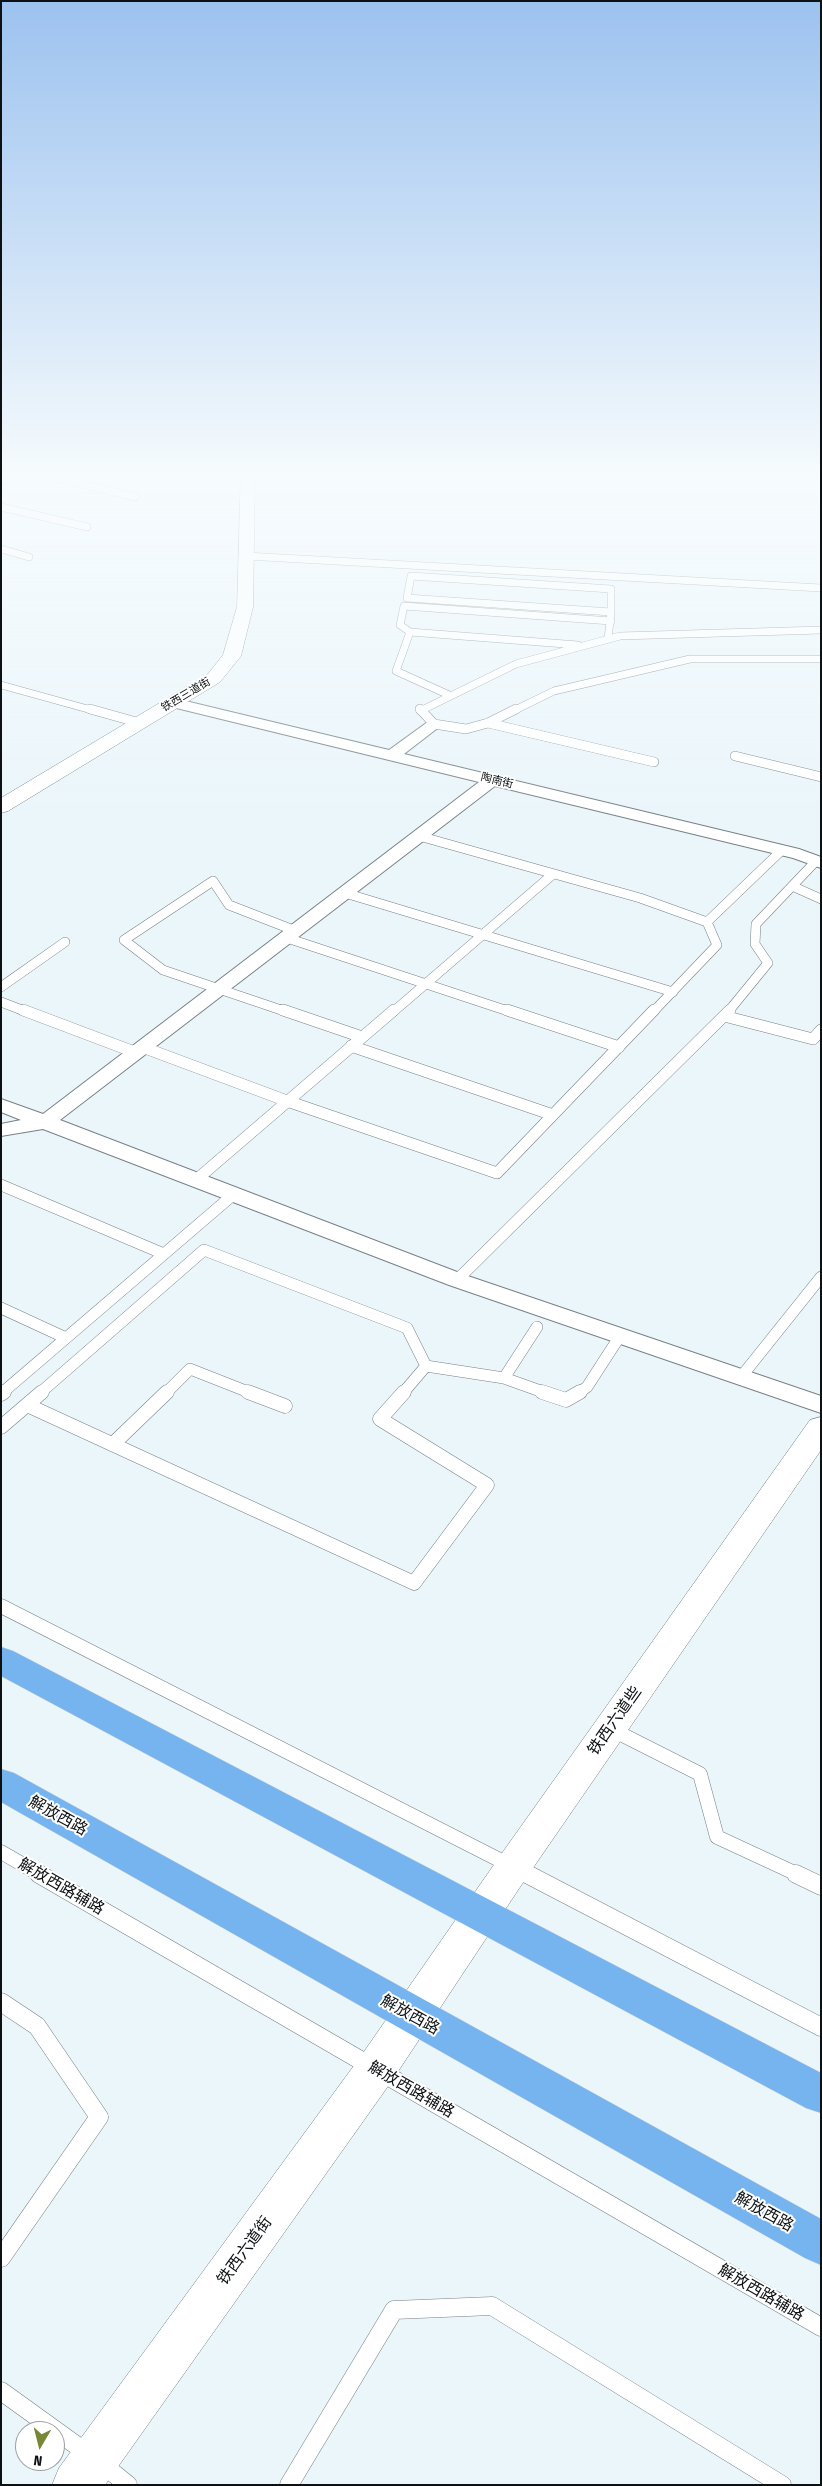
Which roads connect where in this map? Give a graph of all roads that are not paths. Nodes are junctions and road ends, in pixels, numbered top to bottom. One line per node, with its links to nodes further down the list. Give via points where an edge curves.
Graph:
1 (245, 588): 15 (street, 铁西三道街, via 245,607 232,656 214,678)
2 (409, 588): 4 (lane)
3 (596, 588): 6 (lane, via 611,589)
4 (407, 598): 5 (lane); 6 (lane)
5 (404, 606): 7 (lane); 9 (lane, via 400,625)
6 (611, 612): 7 (lane)
7 (611, 622): 10 (lane)
8 (821, 630): 10 (lane)
9 (410, 632): 11 (lane); 14 (lane, via 396,671)
10 (608, 639): 11 (lane)
11 (586, 645): 14 (lane, via 516,664)
12 (821, 659): 17 (lane, via 690,659 554,691)
13 (1, 684): 16 (lane)
14 (449, 695): 18 (lane, via 419,710)
15 (173, 703): 16 (street, 铁西三道街); 19 (street, 陶南街)
16 (140, 723): 24 (street, 铁西三道街)
17 (488, 723): 18 (lane, via 466,729); 21 (lane)
18 (434, 724): 19 (street)
19 (391, 756): 23 (street, 陶南街)
20 (735, 756): 22 (lane)
21 (654, 762)
22 (821, 778)
23 (492, 780): 25 (street); 26 (street, 陶南街)
24 (1, 807)
25 (419, 836): 28 (lane); 30 (street)
26 (782, 850): 27 (street, 陶南街); 32 (lane)
27 (818, 862): 29 (lane)
28 (552, 875): 32 (lane, via 640,898); 34 (lane)
29 (792, 886): 31 (lane); 41 (lane, via 756,924 755,944 768,963)
30 (345, 893): 33 (street); 34 (lane)
31 (821, 898)
32 (707, 922): 39 (lane, via 717,945)
33 (292, 934): 36 (lane); 38 (street); 38 (lane, via 229,905 213,881 124,940 162,970)
34 (482, 934): 36 (lane); 39 (lane)
35 (65, 942): 37 (lane)
36 (425, 983): 43 (lane); 46 (lane)
37 (1, 987)
38 (219, 990): 43 (lane); 47 (street)
39 (673, 992): 46 (lane)
40 (1, 1002): 47 (lane)
41 (724, 1016): 44 (lane); 58 (lane)
42 (821, 1030): 44 (lane)
43 (362, 1037): 45 (lane)
44 (817, 1041)
45 (351, 1046): 48 (lane); 50 (lane)
46 (619, 1047): 50 (lane)
47 (141, 1050): 48 (lane); 51 (street)
48 (287, 1101): 50 (lane, via 497,1172); 53 (lane)
49 (1, 1104): 51 (street)
50 (553, 1115)
51 (45, 1122): 52 (street); 53 (street)
52 (1, 1130)
53 (196, 1180): 55 (street)
54 (1, 1184): 56 (lane)
55 (234, 1194): 56 (lane); 58 (street)
56 (164, 1254): 62 (lane)
57 (821, 1277): 65 (lane)
58 (457, 1280): 61 (street)
59 (1, 1308): 62 (lane)
60 (537, 1327): 64 (lane)
61 (620, 1336): 64 (lane, via 587,1387 566,1400); 65 (street)
62 (66, 1338): 66 (lane)
63 (426, 1366): 64 (lane); 67 (lane, via 407,1328 204,1250); 72 (lane, via 380,1419 487,1485 414,1583)
64 (504, 1378)
65 (741, 1378): 68 (street)
66 (1, 1394)
67 (27, 1405): 70 (lane); 72 (lane)
68 (821, 1405)
69 (286, 1406): 72 (lane, via 190,1369)
70 (1, 1427)
71 (821, 1427): 75 (street, 铁西六道些)
72 (113, 1444)
73 (1, 1606): 78 (lane)
74 (1, 1660): 80 (highway)
75 (610, 1728): 78 (street, 铁西六道些); 79 (lane, via 700,1774 717,1837)
76 (1, 1784): 82 (highway, 解放西路)
77 (1, 1852): 84 (lane, 解放西路辅路)
78 (513, 1867): 80 (street, 铁西六道些); 83 (lane)
79 (821, 1886)
80 (481, 1913): 82 (street, 铁西六道些); 85 (highway)
81 (1, 2002): 87 (lane, via 37,2026 99,2117)
82 (412, 2016): 84 (street, 铁西六道街); 86 (highway, 解放西路)
83 (821, 2027)
84 (376, 2069): 88 (lane, 解放西路辅路); 90 (street, 铁西六道街)
85 (821, 2094)
86 (821, 2243)
87 (1, 2258)
88 (821, 2327)
89 (1, 2391): 90 (lane)
90 (86, 2471): 91 (lane)
91 (128, 2485)
92 (288, 2485): 93 (lane, via 394,2310 492,2306)
93 (782, 2485)

